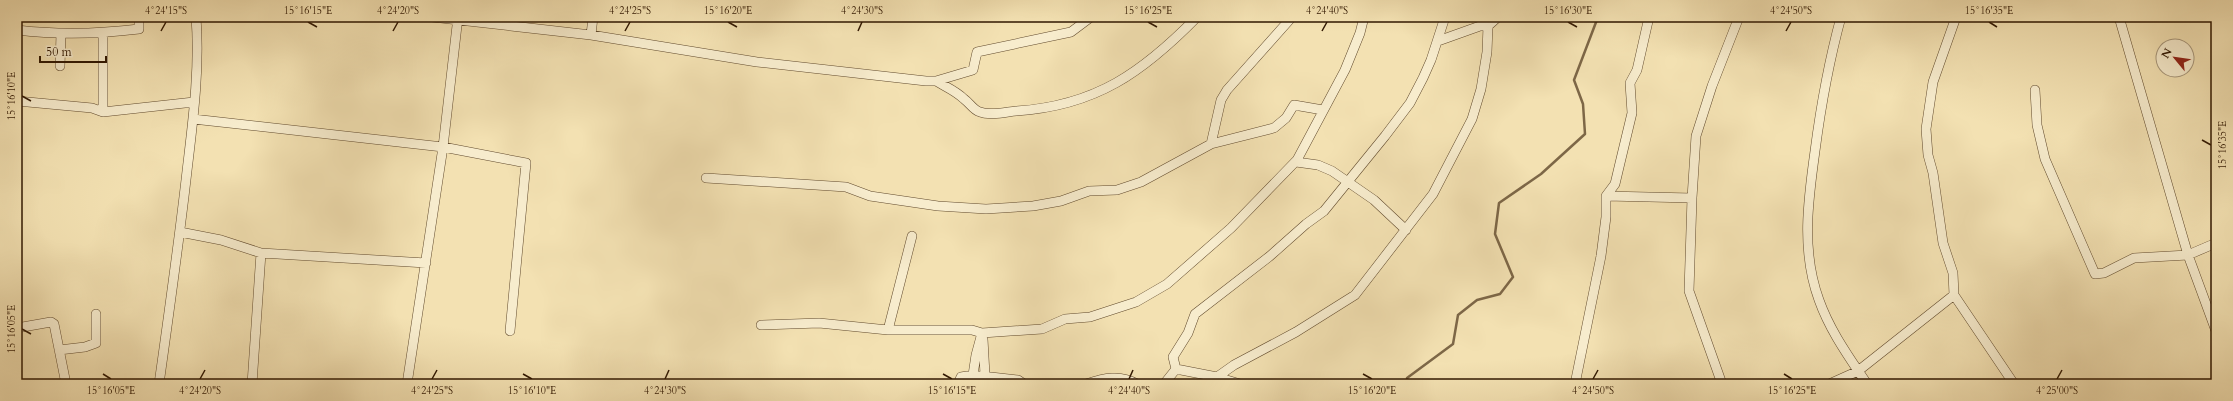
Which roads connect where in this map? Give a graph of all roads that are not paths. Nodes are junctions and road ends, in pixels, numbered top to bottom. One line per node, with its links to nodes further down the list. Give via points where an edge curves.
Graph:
1 (139, 17): 20 (street, via 139,29)
2 (196, 17): 27 (street, via 198,44)
3 (432, 17): 16 (street)
4 (593, 17): 21 (street)
5 (1091, 17): 24 (street, via 1071,32 977,52 973,70)
6 (1197, 17): 24 (street, via 1132,75 1079,100 1034,110 984,113 973,109 954,91)
7 (1292, 17): 31 (street, via 1226,90)
8 (1364, 17): 28 (street, via 1345,70)
9 (1445, 17): 22 (street)
10 (1498, 17): 17 (street)
11 (1649, 17): 36 (street, via 1637,70 1630,83 1632,113 1615,184)
12 (1739, 17): 37 (street, via 1696,136)
13 (1841, 17): 55 (street, via 1823,90 1808,203 1807,238 1819,299 1837,337)
14 (1956, 17): 45 (street, via 1933,82 1926,129 1943,243 1953,273)
15 (2119, 17): 43 (street)
16 (458, 18): 21 (street); 32 (street)
17 (1488, 26): 22 (street, via 1474,28); 38 (street, via 1481,89 1472,119 1433,194)
18 (17, 30): 19 (street)
19 (61, 34): 20 (street); 23 (street)
20 (103, 34): 29 (street)
21 (591, 36): 24 (street, via 757,62)
22 (1438, 41): 35 (street, via 1410,103)
23 (60, 66)
24 (936, 81)
25 (2035, 90): 43 (street, via 2037,125 2045,159 2095,274 2104,273 2134,258)
26 (17, 101): 29 (street, via 92,108)
27 (194, 102): 29 (street); 30 (street)
28 (1323, 110): 31 (street, via 1294,105 1286,118 1274,128); 33 (street)
29 (103, 112)
30 (194, 119): 32 (street); 39 (street)
31 (1210, 144): 34 (street, via 1155,175 1127,187 1089,191 1061,201 1033,206 986,209 938,206 870,196 846,188)
32 (444, 147): 44 (street); 50 (street, via 526,163)
33 (1296, 162): 35 (street, via 1324,167); 52 (street, via 1231,228 1167,284 1136,302 1090,317 1065,319 1042,329)
34 (706, 178)
35 (1348, 182): 38 (street, via 1374,200); 54 (street, via 1324,210 1195,314 1188,333 1173,357)
36 (1606, 196): 37 (street); 69 (street, via 1601,256)
37 (1692, 198): 70 (street, via 1689,291)
38 (1406, 230): 58 (street, via 1355,295)
39 (180, 232): 42 (street, via 221,240); 60 (street)
40 (912, 236): 49 (street)
41 (2216, 243): 43 (street)
42 (260, 253): 44 (street); 61 (street)
43 (2188, 256): 51 (street)
44 (426, 263): 62 (street)
45 (1954, 295): 55 (street); 73 (street)
46 (96, 314): 53 (street, via 96,343 86,347)
47 (761, 325): 49 (street, via 819,323)
48 (17, 328): 53 (street, via 50,322 54,324)
49 (888, 330): 52 (street, via 972,330)
50 (510, 331)
51 (2216, 331)
52 (982, 333): 56 (street); 57 (street)
53 (59, 350): 59 (street)
54 (1176, 370): 58 (street); 67 (street)
55 (1858, 370): 71 (street); 72 (street)
56 (973, 375): 57 (street); 63 (street, via 960,378)
57 (985, 375): 64 (street, via 1018,380)
58 (1217, 377): 68 (street)
59 (66, 384)
60 (158, 384)
61 (252, 384)
62 (407, 384)
63 (958, 384)
64 (1024, 384)
65 (1086, 384): 66 (street, via 1110,377 1122,378)
66 (1137, 384)
67 (1164, 384)
68 (1240, 384)
69 (1575, 384)
70 (1722, 384)
71 (1829, 384)
72 (1867, 384)
73 (2014, 384)

